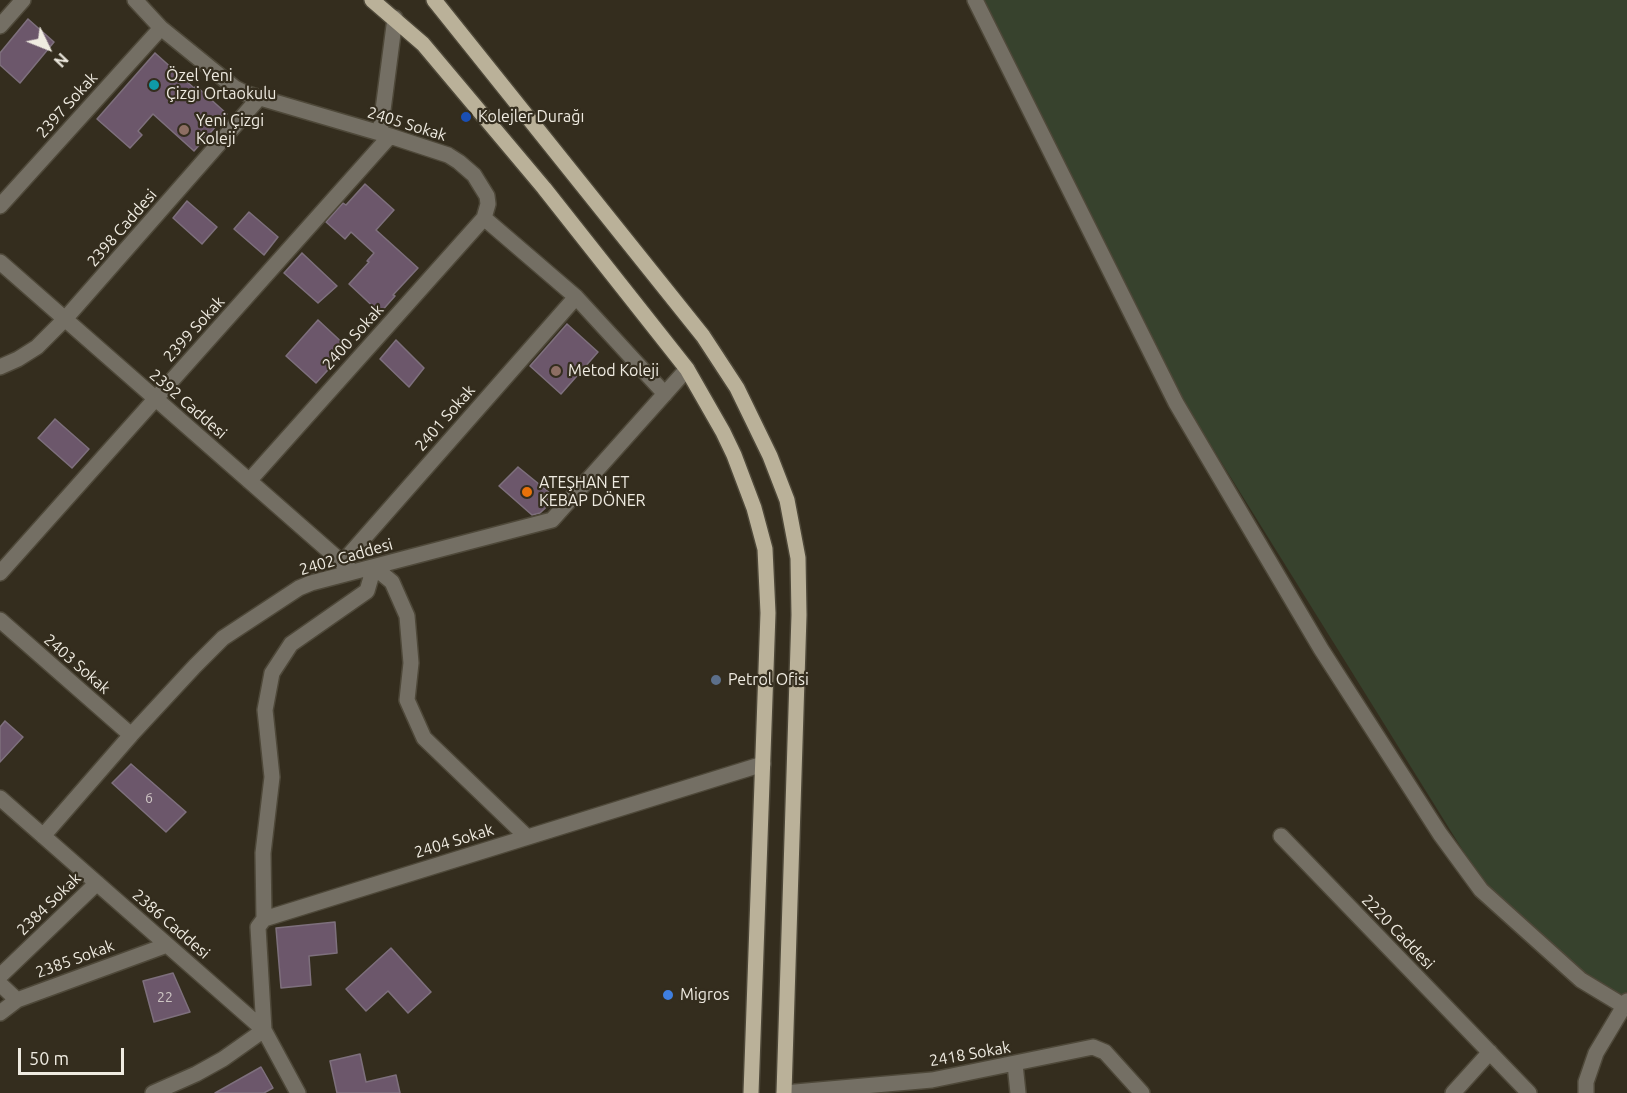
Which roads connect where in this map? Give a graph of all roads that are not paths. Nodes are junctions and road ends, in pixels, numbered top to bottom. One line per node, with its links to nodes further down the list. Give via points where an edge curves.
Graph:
1 (23, 0): 7 (street)
2 (135, 0): 8 (street, 2405 Sokak)
3 (372, 0): 6 (main road)
4 (434, 0): 45 (main road, via 714,353 755,425 787,500 798,558 799,615)
5 (975, 0): 37 (street, via 1176,403 1321,649 1440,834 1481,890 1581,980)
6 (395, 18): 10 (street); 17 (main road, via 423,44 544,188)
7 (0, 26)
8 (161, 28): 9 (street, 2405 Sokak, via 235,88); 11 (street, 2397 Sokak)
9 (259, 98): 10 (street, 2405 Sokak); 15 (street, 2398 Caddesi)
10 (385, 135): 12 (street, 2405 Sokak, via 448,155 467,168 487,196); 19 (street, 2399 Sokak)
11 (0, 206)
12 (484, 218): 14 (street); 20 (street, 2400 Sokak)
13 (0, 262): 15 (street, 2392 Caddesi)
14 (576, 297): 18 (street); 22 (street, 2401 Sokak)
15 (65, 320): 16 (street, 2398 Caddesi, via 37,347); 19 (street, 2392 Caddesi)
16 (0, 367)
17 (687, 369): 18 (street, 2402 Caddesi); 26 (main road, via 734,455 765,549 768,613)
18 (665, 394): 21 (street, 2402 Caddesi, via 552,520)
19 (156, 399): 20 (street, 2392 Caddesi); 23 (street, 2399 Sokak)
20 (249, 481): 22 (street, 2392 Caddesi)
21 (374, 567): 22 (street, 2402 Caddesi); 30 (street, via 392,582 408,616 411,663 407,700 424,738); 32 (street, via 367,591 291,644 272,673 265,711 272,777 263,853)
22 (347, 568): 25 (street, 2402 Caddesi, via 306,585 223,638)
23 (0, 573)
24 (0, 620): 25 (street, 2403 Sokak)
25 (131, 735): 28 (street, 2402 Caddesi)
26 (763, 764): 30 (street, 2404 Sokak); 44 (main road)
27 (0, 798): 28 (street, 2386 Caddesi)
28 (43, 836): 31 (street, 2386 Caddesi)
29 (1281, 836): 40 (street, 2220 Caddesi)
30 (527, 837): 32 (street, 2404 Sokak)
31 (97, 883): 33 (street, 2386 Caddesi); 34 (street, 2384 Sokak)
32 (264, 918): 39 (street, via 258,927)
33 (167, 945): 36 (street, 2385 Sokak); 39 (street, 2386 Caddesi)
34 (0, 976)
35 (0, 984): 36 (street)
36 (17, 1000): 38 (street, 2385 Sokak)
37 (1626, 1004): 50 (street, via 1596,1053)
38 (0, 1013)
39 (264, 1030): 42 (street, via 223,1059); 43 (street, 2386 Caddesi)
40 (1490, 1052): 48 (street); 49 (street, 2220 Caddesi)
41 (1015, 1064): 45 (street, 2418 Sokak, via 932,1080); 46 (street); 47 (street, 2418 Sokak, via 1100,1048)
42 (153, 1093)
43 (298, 1093)
44 (751, 1093)
45 (782, 1093)
46 (1018, 1093)
47 (1142, 1093)
48 (1453, 1093)
49 (1529, 1093)
50 (1586, 1093)

